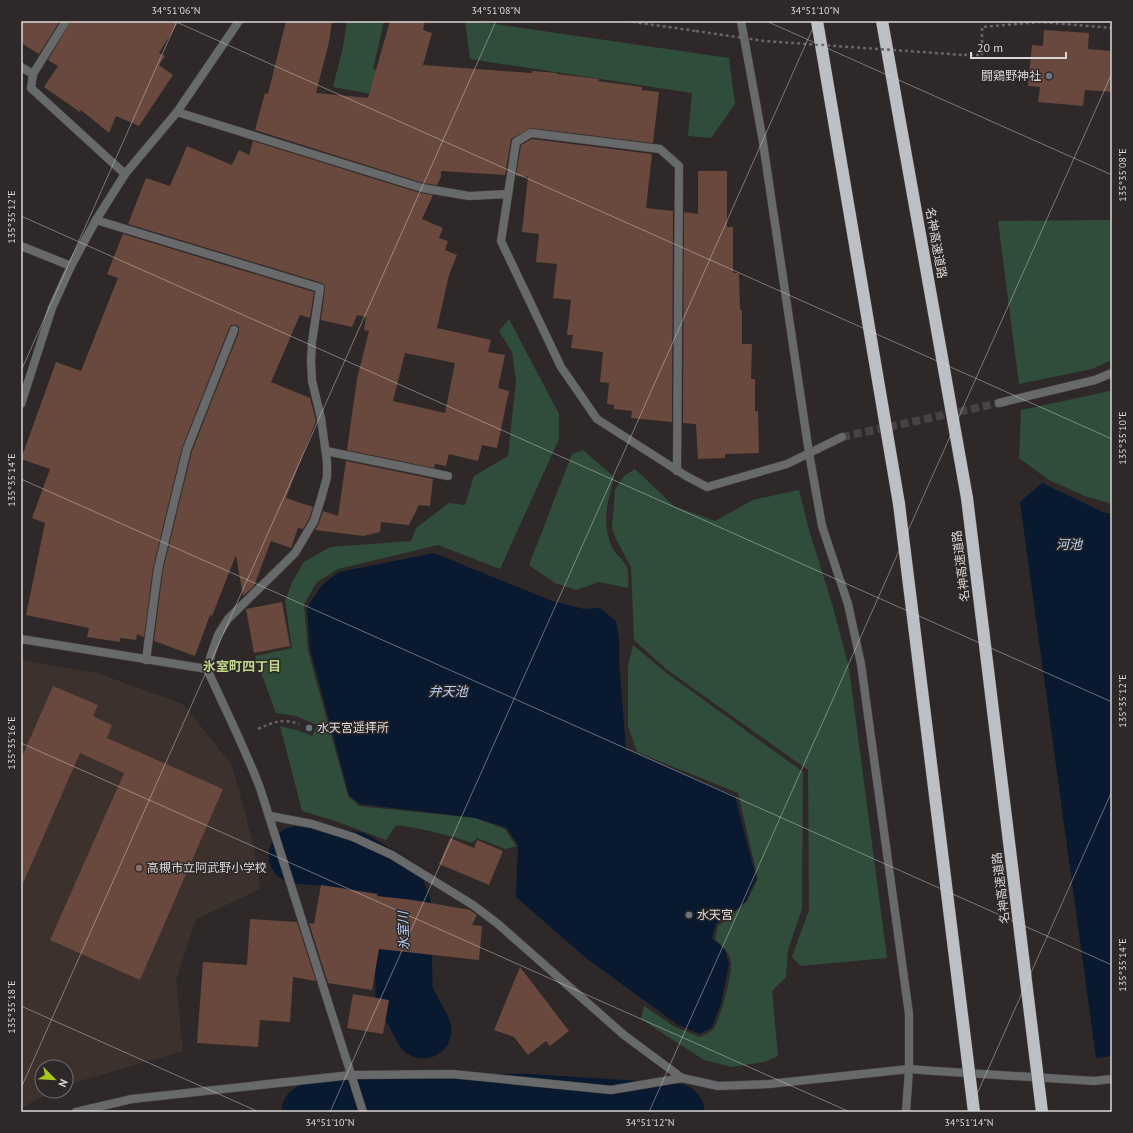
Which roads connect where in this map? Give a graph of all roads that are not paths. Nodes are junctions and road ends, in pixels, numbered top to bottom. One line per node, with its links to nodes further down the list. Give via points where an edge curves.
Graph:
1 (66, 21): 7 (street)
2 (239, 21): 8 (street)
3 (741, 21): 20 (street, via 762,136)
4 (817, 21): 34 (highway, bridge, via 899,504)
5 (882, 21): 35 (highway, 名神高速道路, bridge, via 967,498)
6 (21, 67): 7 (street)
7 (33, 74): 9 (street, via 31,88)
8 (177, 112): 9 (street); 10 (street, via 422,188 469,196)
9 (124, 174): 11 (street)
10 (508, 194): 21 (street, via 501,241 561,367 597,419); 21 (street, via 516,142 531,133 660,149 680,166)
11 (96, 220): 13 (street); 19 (street, via 320,288 311,361 312,381)
12 (21, 246): 13 (street)
13 (71, 266): 17 (street, via 52,308)
14 (234, 330): 24 (street, via 187,449 158,569)
15 (1112, 373): 16 (street, via 1095,380)
16 (999, 403)
17 (21, 404)
18 (842, 437): 20 (street)
19 (326, 452): 22 (street); 25 (street, via 327,477 314,521 295,553 228,619 218,634)
20 (809, 453): 21 (street, via 787,464 707,487); 27 (street, via 822,526 848,604 860,664 909,1014)
21 (677, 470)
22 (448, 476)
23 (21, 639): 24 (street)
24 (146, 660): 25 (street)
25 (207, 670): 26 (street, via 239,737)
26 (270, 816): 28 (street); 29 (street, via 312,824 360,840 392,855 473,905 624,1035)
27 (909, 1069): 29 (street, via 769,1084 718,1086); 30 (street); 33 (street)
28 (351, 1075): 29 (street, via 452,1074 611,1090); 31 (street, via 132,1098); 32 (street)
29 (682, 1078)
30 (1112, 1080)
31 (76, 1112)
32 (363, 1112)
33 (906, 1112)
34 (974, 1112)
35 (1042, 1112)

